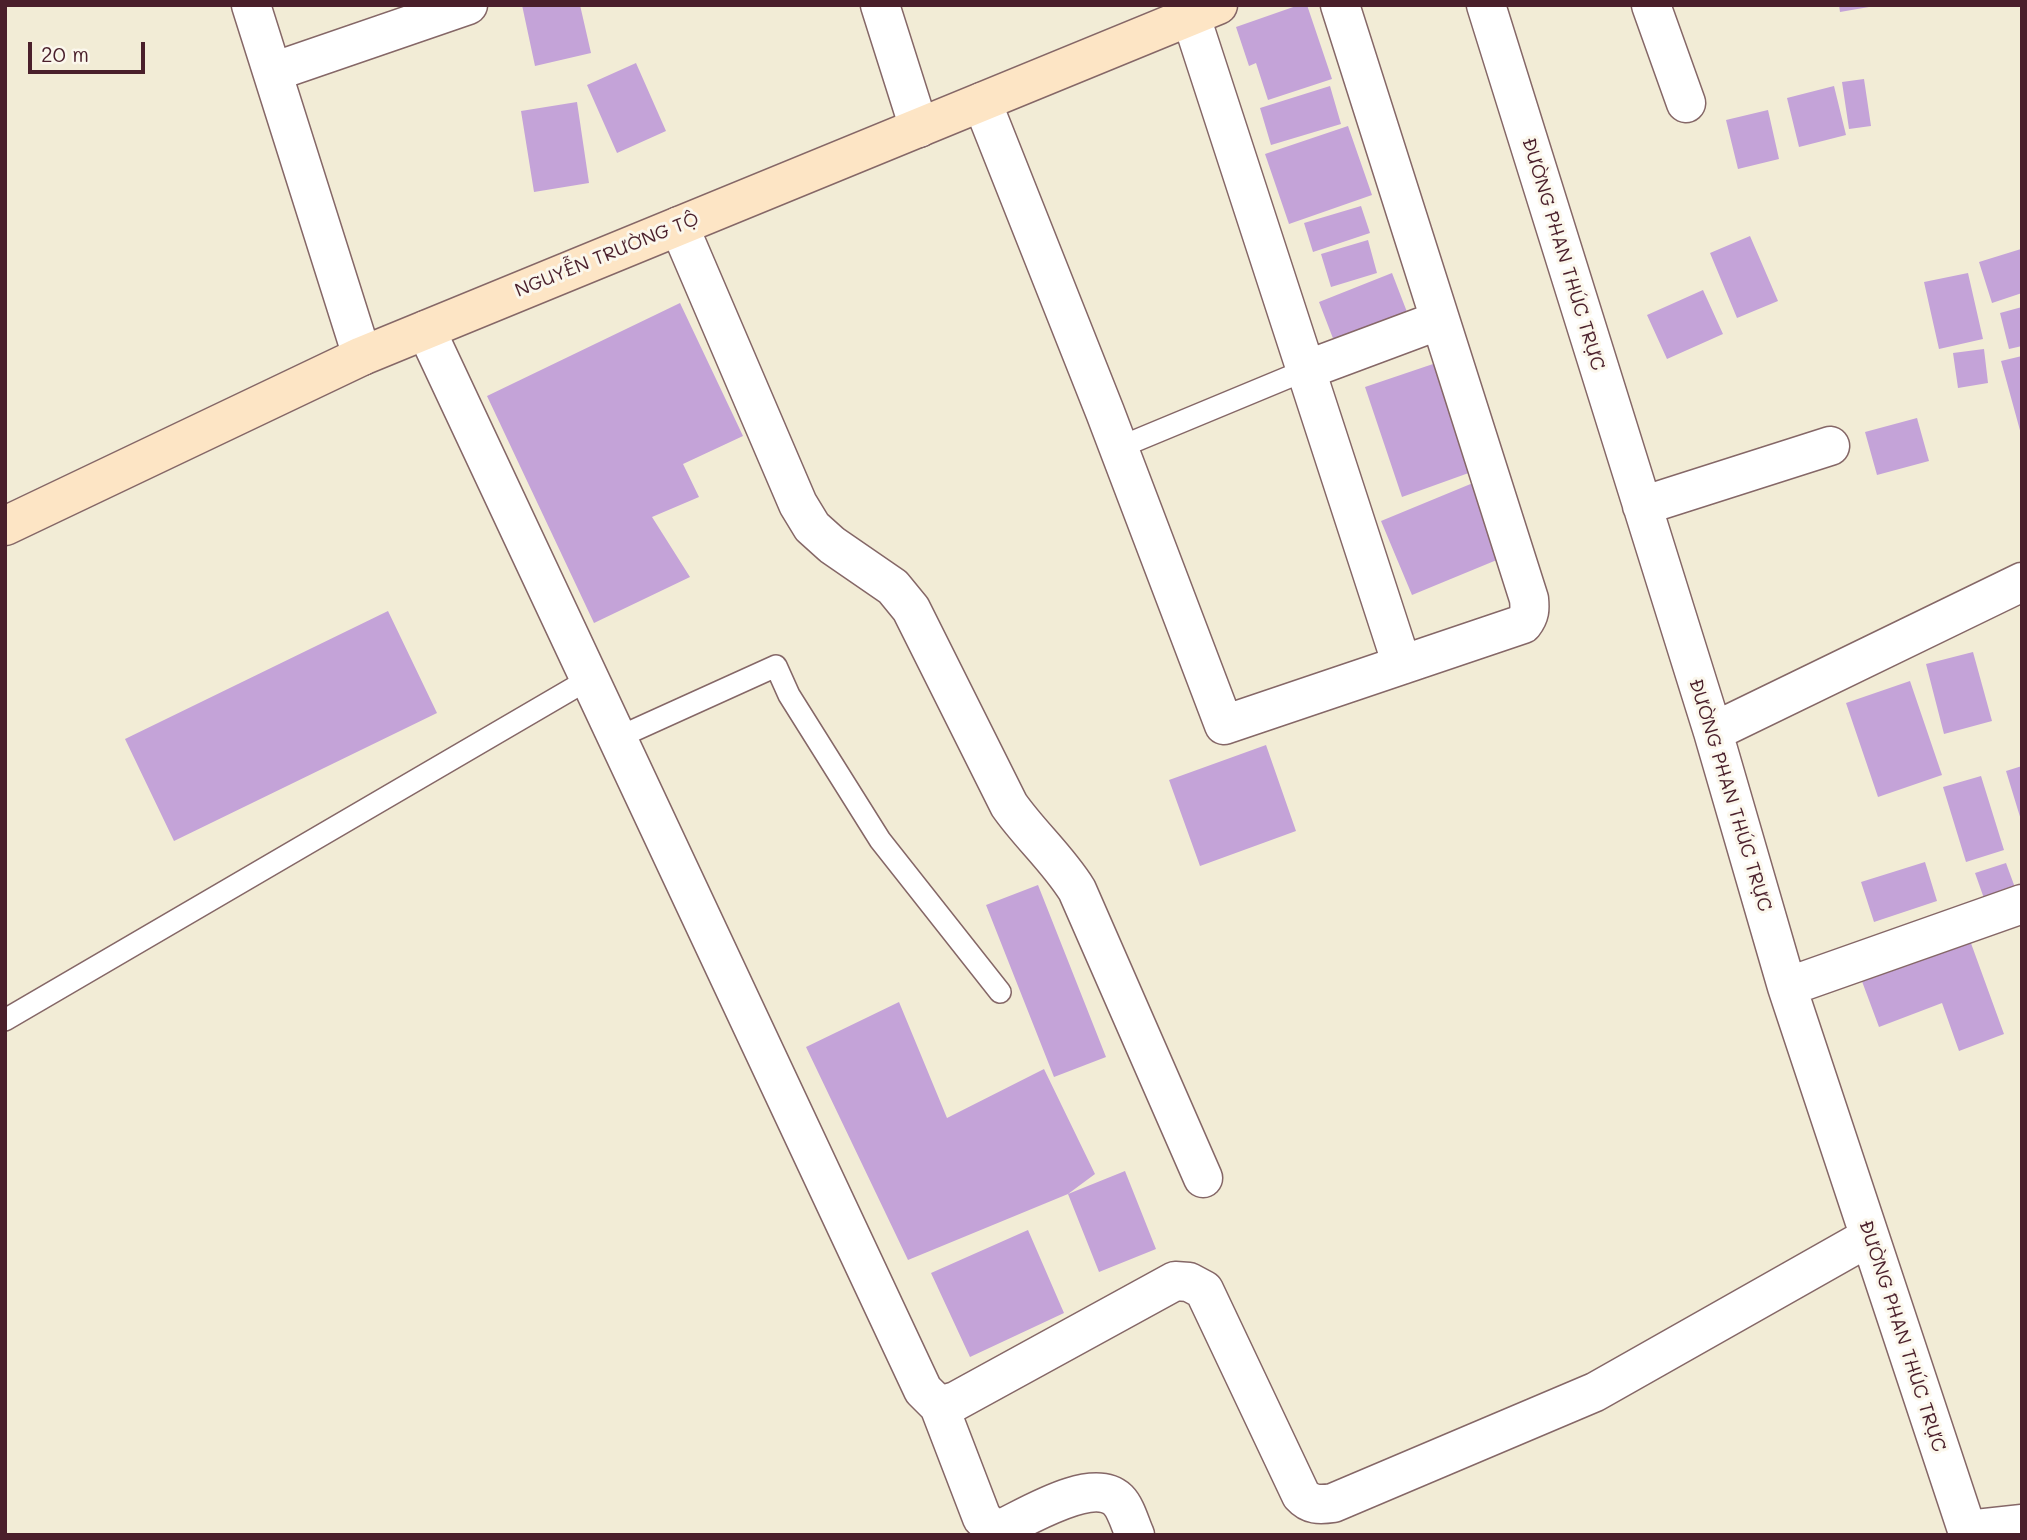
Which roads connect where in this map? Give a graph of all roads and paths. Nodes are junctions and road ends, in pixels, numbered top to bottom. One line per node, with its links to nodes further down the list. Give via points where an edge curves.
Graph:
1 (251, 5): 8 (street)
2 (468, 5): 8 (street)
3 (880, 5): 11 (street)
4 (1340, 5): 13 (street)
5 (1486, 5): 19 (street, ĐƯỜNG PHAN THÚC TRỰC)
6 (1651, 5): 10 (street)
7 (1205, 11): 9 (main road, NGUYỄN TRƯỜNG TỘ); 16 (street)
8 (273, 72): 15 (street)
9 (982, 102): 11 (main road, NGUYỄN TRƯỜNG TỘ); 18 (street)
10 (1686, 103)
11 (919, 128): 12 (main road, NGUYỄN TRƯỜNG TỘ)
12 (679, 226): 14 (main road, NGUYỄN TRƯỜNG TỘ); 30 (street, via 798,505 812,527 892,587 911,609 1009,805 1077,890)
13 (1440, 320): 16 (street); 22 (street, via 1530,610 1523,624)
14 (426, 330): 15 (main road, NGUYỄN TRƯỜNG TỘ); 23 (street)
15 (362, 356): 20 (main road, NGUYỄN TRƯỜNG TỘ)
16 (1306, 370): 18 (lane); 22 (street)
17 (1830, 446): 19 (street)
18 (1118, 447): 22 (street, via 1224,725)
19 (1642, 506): 24 (street, ĐƯỜNG PHAN THÚC TRỰC)
20 (5, 526)
21 (2022, 582): 24 (street)
22 (1402, 665)
23 (589, 679): 25 (street); 29 (lane)
24 (1713, 732): 27 (street, ĐƯỜNG PHAN THÚC TRỰC)
25 (617, 738): 28 (lane, via 776,666 789,695 880,841); 32 (street, via 923,1390)
26 (2022, 904): 27 (street)
27 (1787, 987): 31 (street, ĐƯỜNG PHAN THÚC TRỰC)
28 (1000, 992)
29 (5, 1020)
30 (1203, 1178)
31 (1869, 1237): 32 (street, via 1595,1392 1332,1503 1314,1504 1301,1495 1204,1290 1189,1282 1175,1281 956,1401); 34 (street, ĐƯỜNG PHAN THÚC TRỰC)
32 (939, 1406): 35 (street, via 982,1518 992,1527 1001,1529 1072,1496 1096,1492 1120,1502)
33 (2022, 1524): 34 (street, ĐƯỜNG PHAN THÚC TRỰC)
34 (1968, 1532)
35 (1135, 1535)

